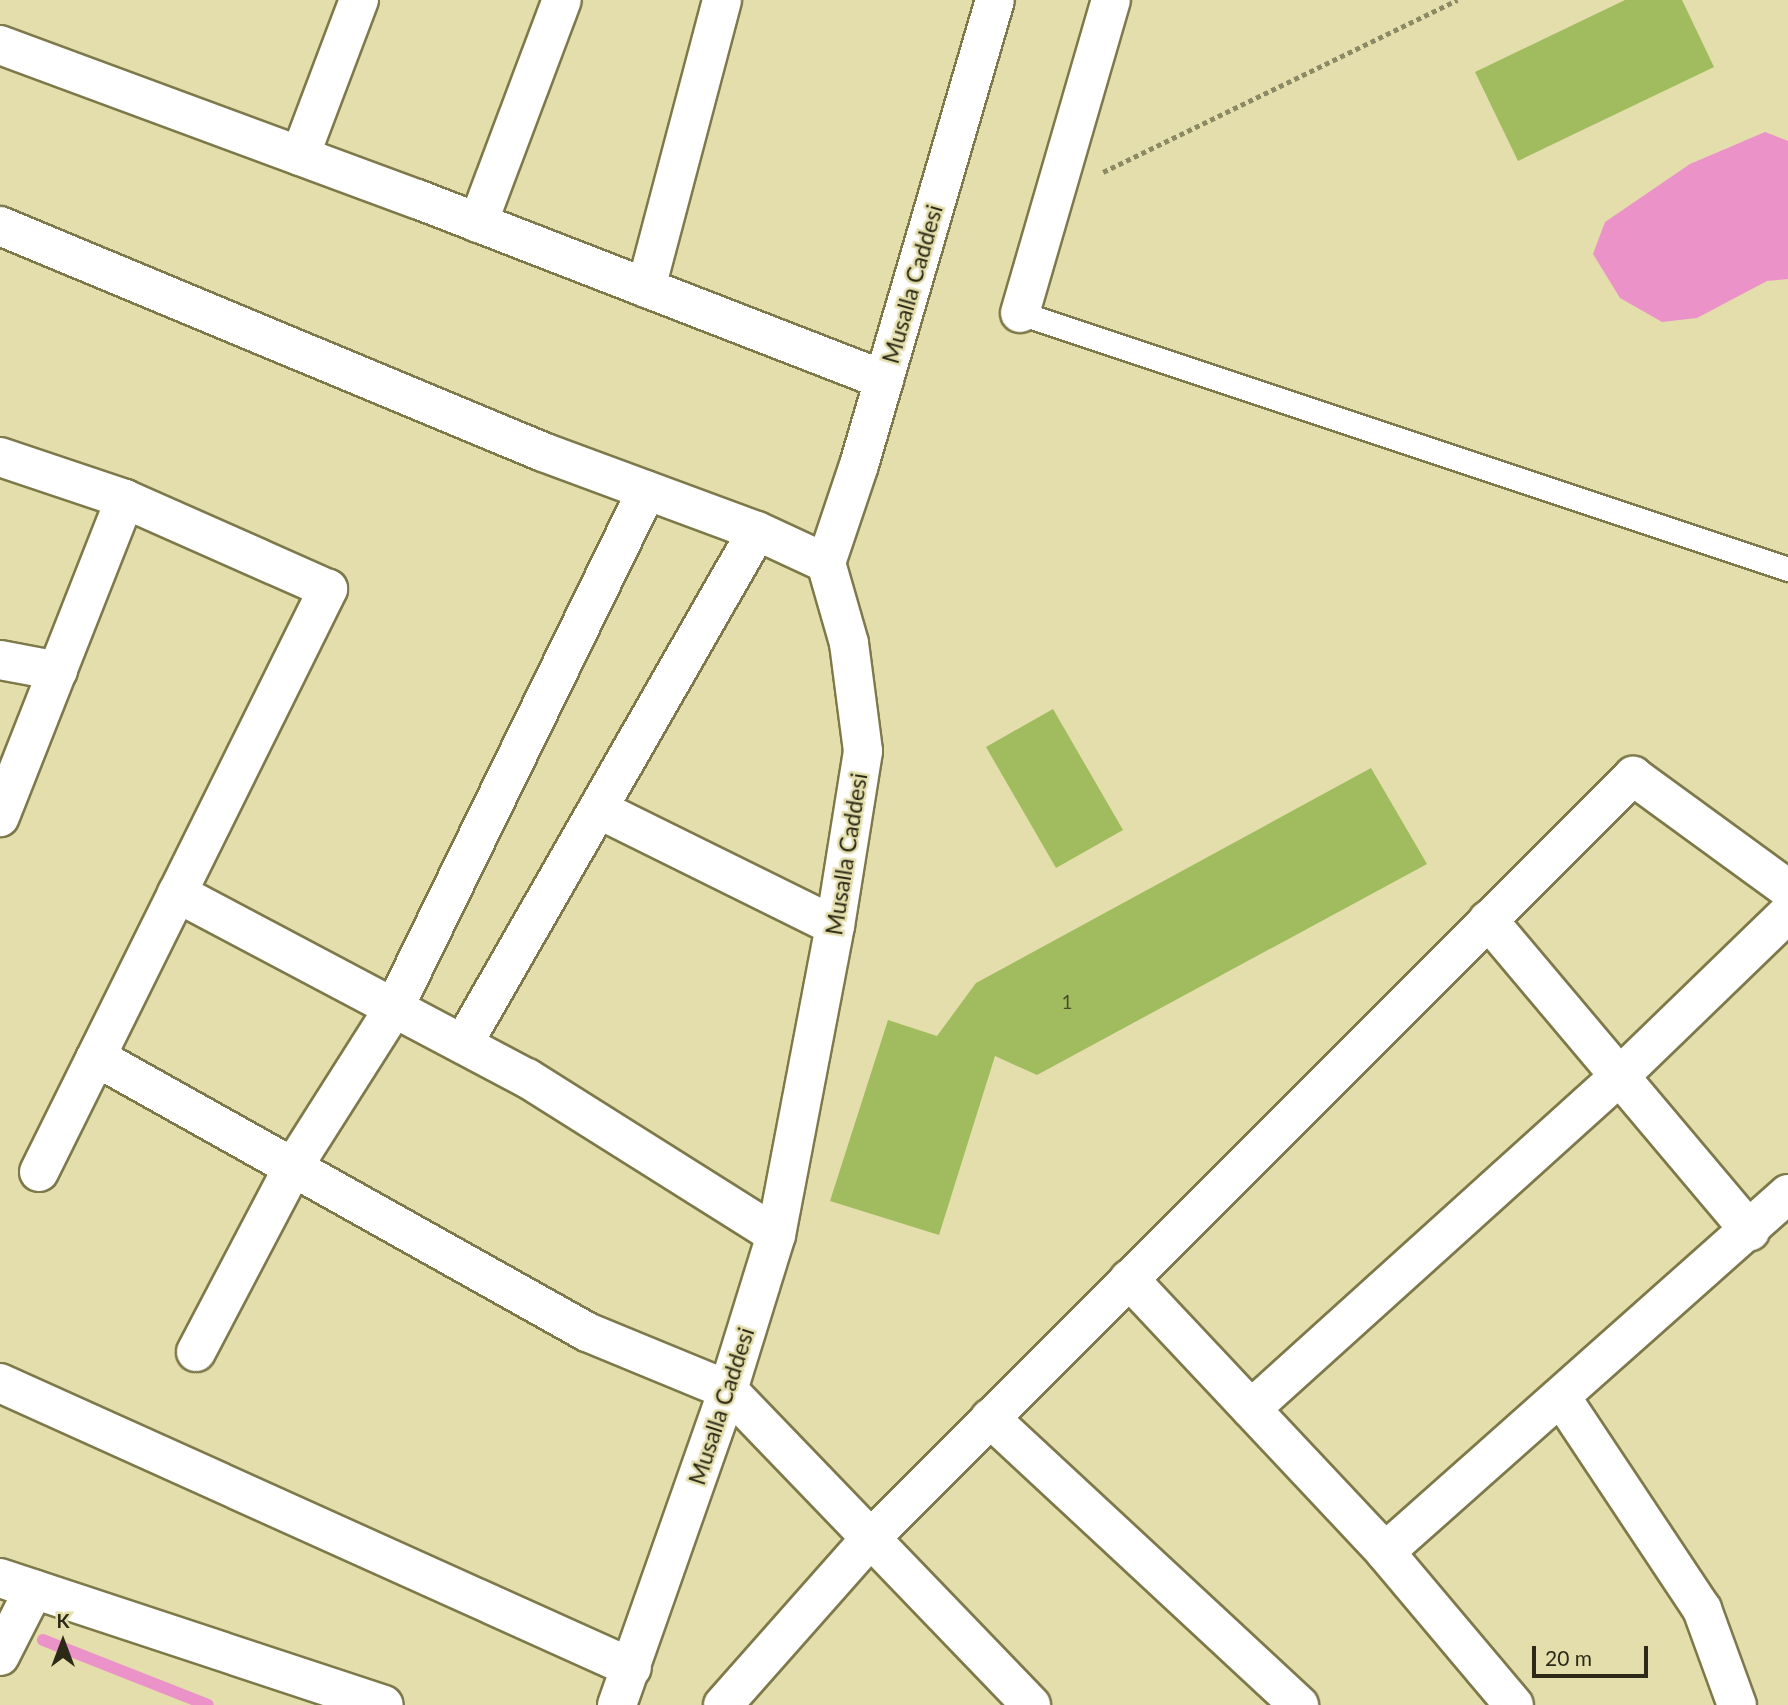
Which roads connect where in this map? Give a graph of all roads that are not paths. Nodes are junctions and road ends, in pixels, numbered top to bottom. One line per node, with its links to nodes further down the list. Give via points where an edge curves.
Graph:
1 (359, 0): 7 (street)
2 (562, 0): 8 (street)
3 (722, 0): 10 (street)
4 (995, 0): 12 (street, Musalla Caddesi)
5 (1111, 0): 11 (street)
6 (0, 45): 7 (street)
7 (300, 156): 8 (street)
8 (478, 223): 10 (street)
9 (0, 226): 14 (street, via 543,452)
10 (646, 288): 12 (street)
11 (1020, 313): 18 (lane)
12 (884, 380): 17 (street, Musalla Caddesi)
13 (0, 457): 15 (street)
14 (647, 490): 16 (street); 28 (street)
15 (125, 499): 20 (street); 24 (street, via 328,589)
16 (757, 531): 17 (street); 21 (street)
17 (825, 563): 27 (street, Musalla Caddesi, via 849,643 863,751)
18 (1788, 569)
19 (0, 660): 20 (street)
20 (58, 671): 22 (street)
21 (598, 808): 27 (street); 29 (street)
22 (0, 817)
23 (1788, 889): 26 (street, via 1633,776)
24 (177, 893): 28 (street); 30 (street)
25 (1788, 913): 31 (street)
26 (1488, 920): 31 (street); 37 (street)
27 (835, 926): 36 (street, Musalla Caddesi)
28 (394, 1008): 29 (street); 32 (street)
29 (463, 1044): 36 (street, via 527,1078)
30 (96, 1057): 32 (street); 33 (street)
31 (1620, 1076): 35 (street); 42 (street)
32 (293, 1167): 38 (street); 40 (street, via 587,1332)
33 (39, 1172)
34 (1788, 1194): 35 (street)
35 (1749, 1231): 41 (street)
36 (776, 1235): 40 (street, Musalla Caddesi)
37 (1129, 1279): 42 (street); 43 (street)
38 (196, 1352)
39 (0, 1384): 48 (street)
40 (728, 1390): 44 (street); 48 (street, Musalla Caddesi)
41 (1561, 1397): 45 (street); 55 (street, via 1702,1609)
42 (1251, 1409): 45 (street)
43 (990, 1418): 44 (street); 53 (street)
44 (871, 1538): 51 (street); 52 (street)
45 (1385, 1552): 54 (street)
46 (17, 1583): 47 (street); 49 (street)
47 (0, 1656)
48 (632, 1668): 50 (street, Musalla Caddesi)
49 (383, 1705)
50 (617, 1705)
51 (723, 1705)
52 (1031, 1705)
53 (1298, 1705)
54 (1514, 1705)
55 (1737, 1705)

